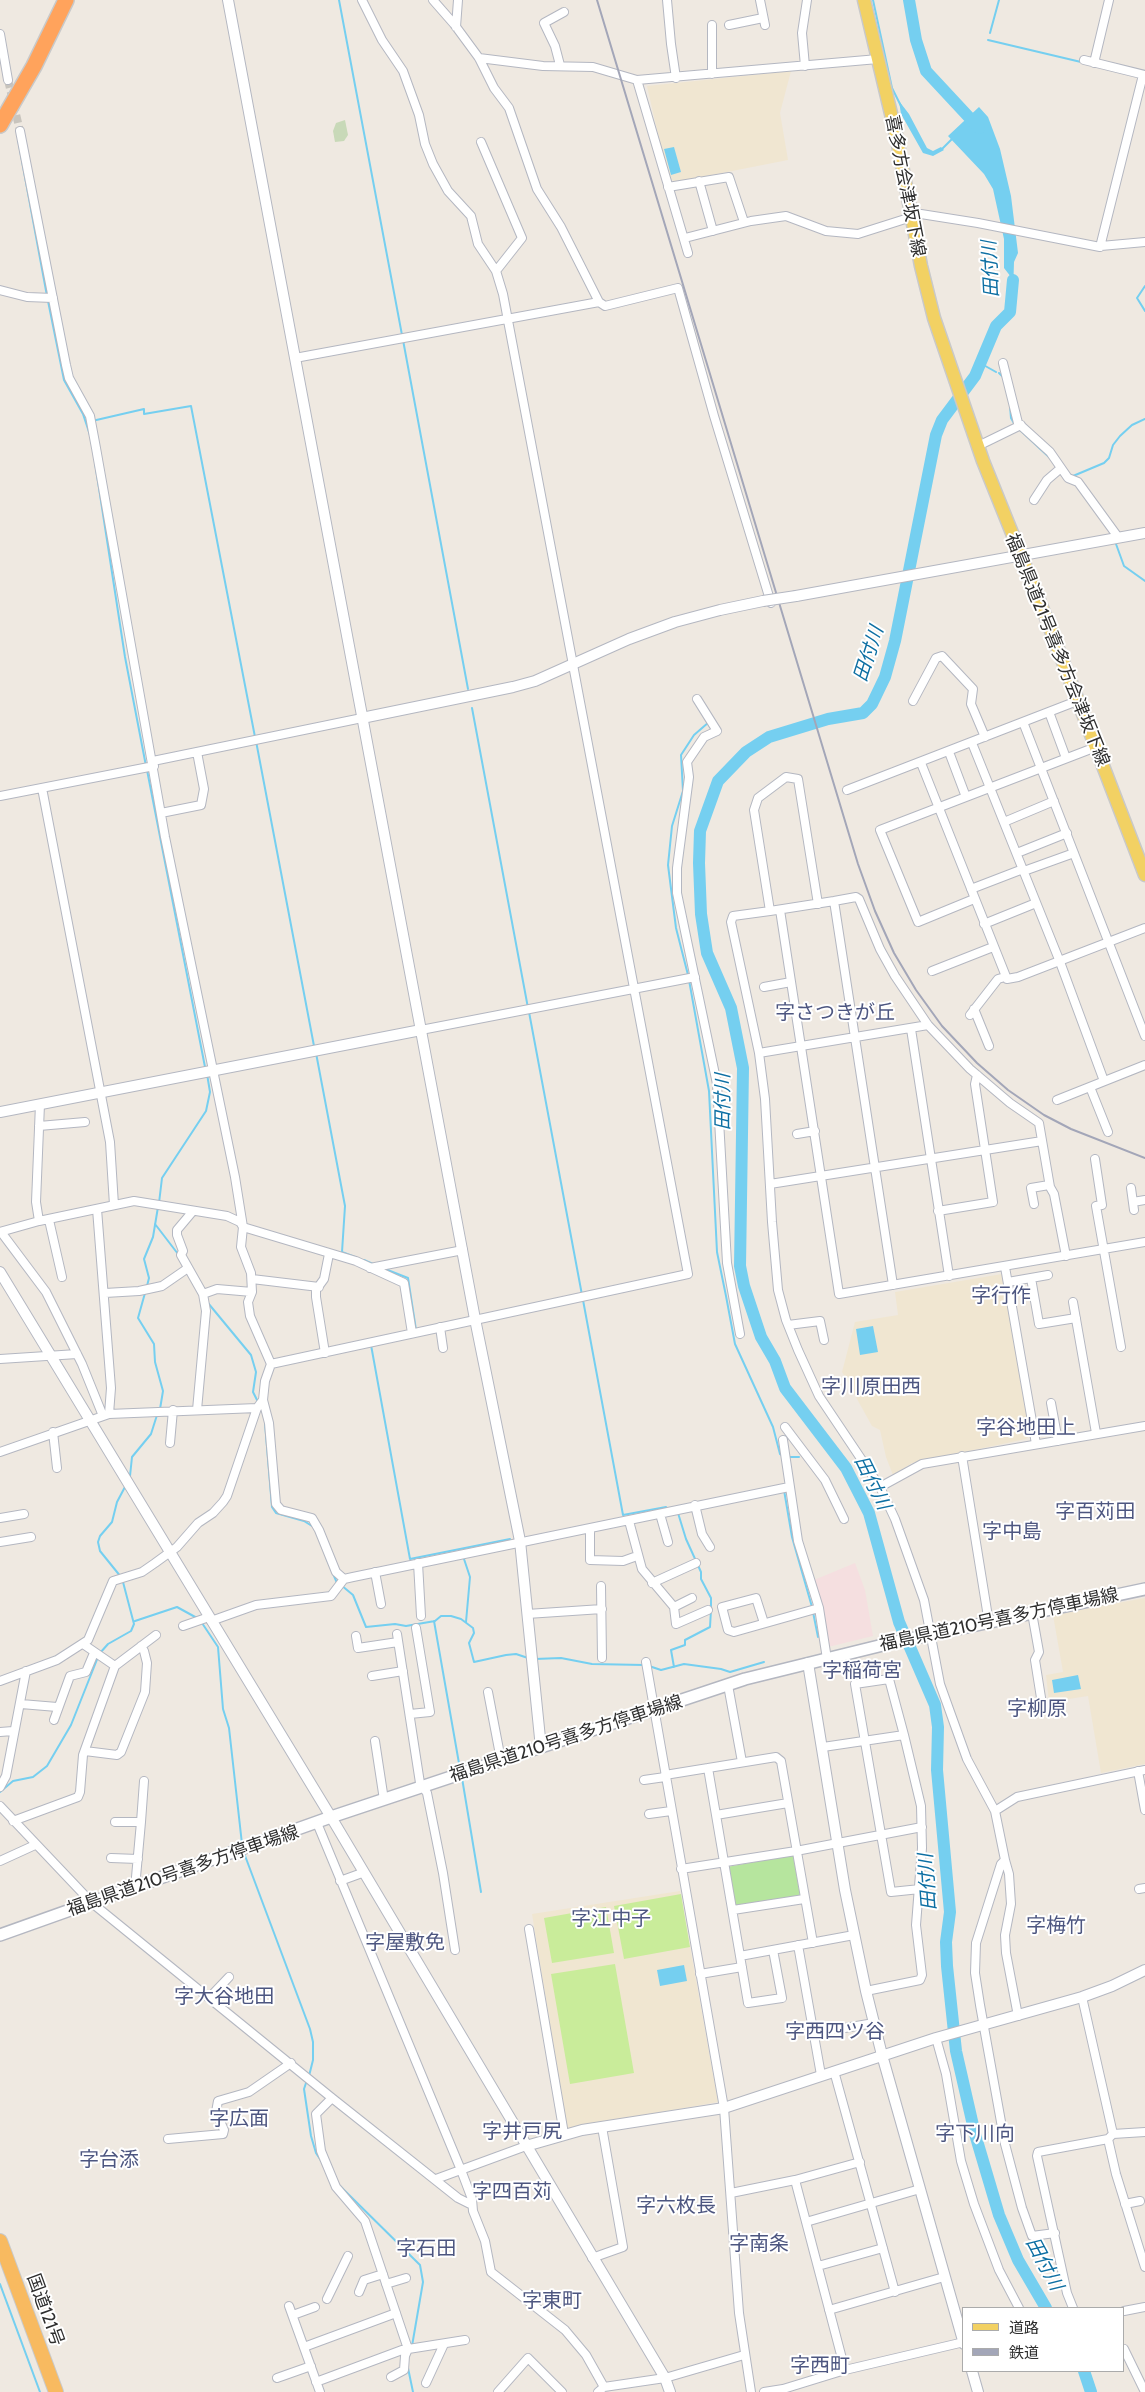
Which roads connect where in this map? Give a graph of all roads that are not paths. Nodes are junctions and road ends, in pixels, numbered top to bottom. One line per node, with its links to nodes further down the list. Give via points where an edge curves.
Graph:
1 (60, 0): 29 (highway, via 28,64)
2 (66, 0): 30 (highway, via 34,66)
3 (228, 0): 47 (street)
4 (362, 0): 42 (street, via 382,40 403,71 433,164 448,191 469,213 478,244)
5 (433, 0): 15 (street)
6 (458, 0): 15 (street)
7 (667, 0): 26 (street)
8 (760, 0): 14 (street, via 764,21)
9 (807, 0): 22 (street, via 802,33)
10 (864, 0): 18 (main road, 喜多方会津坂下線)
11 (1109, 0): 20 (street)
12 (564, 12): 21 (street, via 544,23)
13 (712, 25): 24 (street)
14 (729, 25)
15 (456, 27): 17 (street)
16 (0, 34): 23 (street)
17 (479, 58): 21 (street); 45 (street, via 494,88 509,108 537,189 562,226)
18 (878, 59): 22 (street); 35 (main road, 喜多方会津坂下線)
19 (1084, 60): 20 (street)
20 (1094, 63): 25 (street)
21 (560, 66): 28 (street, via 593,67)
22 (805, 66): 24 (street)
23 (3, 70): 27 (street)
24 (712, 74): 26 (street)
25 (1144, 75): 40 (street)
26 (676, 78): 28 (street)
27 (8, 80)
28 (637, 80): 34 (street)
29 (0, 110)
30 (0, 125)
31 (20, 131): 44 (street)
32 (481, 142): 42 (street, via 522,238)
33 (699, 181): 34 (street); 36 (street, via 729,177); 37 (street)
34 (668, 187): 38 (street)
35 (912, 217): 36 (street, via 850,235 826,231 786,216); 40 (street, via 928,215); 49 (main road, 喜多方会津坂下線, via 924,280)
36 (744, 222): 37 (street)
37 (714, 231): 38 (street)
38 (685, 238): 41 (street)
39 (1145, 242): 40 (street)
40 (1101, 246)
41 (688, 252)
42 (496, 271): 46 (street)
43 (0, 290): 44 (street, via 27,297)
44 (53, 298): 72 (street, via 69,378 90,416)
45 (599, 302): 46 (street); 57 (street, via 605,306 678,288)
46 (508, 318): 47 (street); 58 (street)
47 (294, 358): 63 (street)
48 (1003, 363): 50 (street, via 1014,416)
49 (971, 425): 51 (main road, 福島県道21号喜多方会津坂下線)
50 (1021, 425): 51 (street); 52 (street, via 1050,452)
51 (978, 446): 56 (main road, 福島県道21号喜多方会津坂下線)
52 (1061, 468): 53 (street, via 1047,480); 55 (street, via 1068,478 1078,482)
53 (1034, 500)
54 (1145, 533): 55 (street)
55 (1118, 537): 56 (street)
56 (1020, 554): 57 (street, bridge); 61 (main road, 福島県道21号喜多方会津坂下線)
57 (767, 602): 58 (street, via 675,622)
58 (572, 666): 63 (street, via 496,692); 105 (street)
59 (697, 699): 102 (street, via 717,730 704,737 687,762 689,777 677,868 679,910)
60 (913, 700): 65 (street, via 936,658 942,656 973,689 971,704)
61 (1077, 700): 62 (street); 67 (main road, 福島県道21号喜多方会津坂下線)
62 (1049, 712): 64 (street); 70 (street)
63 (362, 718): 68 (street); 108 (street)
64 (1023, 722): 65 (street); 73 (street)
65 (985, 737): 66 (street)
66 (972, 743): 69 (street); 74 (street)
67 (1096, 747): 70 (street); 87 (main road, 福島県道21号喜多方会津坂下線)
68 (197, 752): 72 (street); 81 (street, via 204,789 200,805)
69 (949, 752): 71 (street); 78 (street)
70 (1066, 758): 73 (street)
71 (920, 763): 76 (street); 80 (street)
72 (153, 764): 75 (street); 81 (street)
73 (1041, 768): 74 (street); 79 (street)
74 (990, 787): 78 (street); 82 (street)
75 (42, 788): 77 (street); 119 (street)
76 (847, 790)
77 (0, 796)
78 (966, 797): 80 (street)
79 (1054, 801): 82 (street); 83 (street)
80 (939, 807): 88 (street); 89 (street, via 880,830 918,922)
81 (161, 813): 115 (street)
82 (1004, 822): 85 (street)
83 (1067, 832): 84 (street); 85 (street)
84 (1074, 853): 86 (street); 97 (street)
85 (1017, 854): 86 (street)
86 (1023, 870): 88 (street); 91 (street)
87 (1145, 875)
88 (970, 889): 89 (street)
89 (974, 900): 95 (street)
90 (834, 901): 92 (street); 106 (street, via 856,897 859,900 880,949); 110 (street)
91 (1036, 903): 95 (street); 99 (street)
92 (818, 904): 93 (street); 94 (street, via 798,779 786,778 758,798 754,810)
93 (780, 910): 94 (street); 103 (street)
94 (770, 911): 113 (street, via 733,916 731,922)
95 (984, 924): 98 (street)
96 (1145, 928): 97 (street)
97 (1108, 943): 99 (street); 109 (street)
98 (993, 947): 100 (street); 101 (street)
99 (1060, 962): 101 (street, via 1013,979); 117 (street)
100 (932, 971)
101 (1005, 977): 112 (street, via 998,979 972,1012)
102 (695, 978): 105 (street); 173 (street, via 717,1084 727,1263)
103 (791, 982): 104 (street); 111 (street)
104 (764, 987)
105 (634, 990): 108 (street); 169 (street, via 688,1274)
106 (928, 1025): 107 (street); 116 (street)
107 (911, 1029): 110 (street); 130 (street)
108 (421, 1030): 115 (street); 148 (street)
109 (1145, 1036)
110 (855, 1037): 111 (street); 132 (street)
111 (802, 1046): 113 (street); 125 (street)
112 (989, 1046)
113 (759, 1053): 134 (street)
114 (1145, 1064): 117 (street)
115 (214, 1072): 119 (street); 145 (street)
116 (977, 1075): 128 (street, via 1038,1122); 129 (street, via 975,1084)
117 (1104, 1081): 118 (street)
118 (1090, 1087): 120 (street); 126 (street)
119 (101, 1094): 121 (street); 139 (street, via 112,1156)
120 (1057, 1100)
121 (40, 1104): 122 (street); 124 (street)
122 (0, 1112)
123 (86, 1122): 124 (street)
124 (39, 1126): 144 (street, via 36,1202)
125 (815, 1131): 127 (street); 133 (street)
126 (1108, 1132)
127 (797, 1134)
128 (1042, 1141): 129 (street); 135 (street)
129 (985, 1150): 130 (street); 142 (street, via 993,1202)
130 (930, 1159): 132 (street); 142 (street)
131 (1095, 1159): 149 (street, via 1102,1205 1096,1206)
132 (875, 1168): 133 (street); 162 (street)
133 (821, 1175): 134 (street); 162 (street, via 839,1294)
134 (770, 1184): 170 (street, via 778,1290)
135 (1049, 1185): 138 (street, via 1031,1188); 151 (street, via 1054,1194)
136 (1131, 1188): 137 (street, via 1134,1206)
137 (1145, 1200)
138 (1034, 1204)
139 (114, 1205): 140 (street); 141 (street, via 134,1201)
140 (97, 1209): 143 (street); 165 (street)
141 (193, 1211): 145 (street, via 227,1216); 153 (street, via 177,1230 181,1255)
142 (938, 1211): 157 (street)
143 (49, 1220): 144 (street); 158 (street)
144 (39, 1221): 146 (street)
145 (243, 1227): 150 (street); 160 (street, via 240,1247 250,1266)
146 (1, 1232): 178 (street, via 46,1292)
147 (1145, 1242): 149 (street)
148 (463, 1250): 154 (street); 169 (street)
149 (1103, 1250): 151 (street); 175 (street)
150 (329, 1254): 154 (street); 163 (street)
151 (1066, 1256): 152 (street)
152 (1005, 1267): 157 (street); 161 (street)
153 (188, 1268): 165 (street, via 162,1286); 166 (street)
154 (370, 1268): 172 (street, via 404,1282)
155 (0, 1272): 179 (street)
156 (1048, 1275): 159 (street)
157 (949, 1276): 162 (street)
158 (62, 1277)
159 (1031, 1278): 161 (street); 168 (street, via 1039,1324)
160 (252, 1279): 163 (street); 164 (street)
161 (1008, 1282): 195 (street)
162 (893, 1285)
163 (319, 1287): 177 (street, via 316,1290 317,1311)
164 (252, 1292): 166 (street, via 217,1289); 181 (street, via 248,1302 250,1316)
165 (104, 1293): 186 (street, via 112,1388)
166 (203, 1294): 185 (street, via 206,1311)
167 (1074, 1302): 168 (street)
168 (1076, 1318): 191 (street)
169 (475, 1319): 171 (street); 210 (street)
170 (788, 1325): 174 (street, via 820,1321); 200 (street, via 820,1396)
171 (440, 1327): 172 (street); 176 (street)
172 (412, 1332): 177 (street)
173 (740, 1334)
174 (824, 1340)
175 (1121, 1347)
176 (443, 1348)
177 (324, 1353): 181 (street)
178 (77, 1354): 179 (street); 186 (street)
179 (52, 1356): 180 (street); 187 (street)
180 (0, 1359)
181 (271, 1364): 183 (street)
182 (1052, 1403): 193 (street)
183 (260, 1404): 185 (street); 213 (street, via 227,1496 213,1514 198,1523); 218 (street, via 269,1422 276,1504 287,1513 312,1518)
184 (173, 1410): 185 (street); 186 (street); 194 (street)
185 (197, 1410)
186 (106, 1415): 187 (street)
187 (90, 1421): 190 (street); 213 (street)
188 (1145, 1426): 191 (street)
189 (785, 1427): 205 (street, via 825,1480)
190 (54, 1432): 196 (street); 198 (street)
191 (1096, 1433): 193 (street)
192 (783, 1440): 199 (street)
193 (1058, 1441): 195 (street)
194 (170, 1442)
195 (1036, 1444): 197 (street)
196 (0, 1452)
197 (962, 1456): 200 (street, via 922,1464); 233 (street)
198 (57, 1468)
199 (789, 1487): 201 (street); 225 (street, via 800,1549)
200 (880, 1488): 236 (street, via 911,1560)
201 (695, 1505): 203 (street); 212 (street, via 702,1534)
202 (24, 1514): 204 (street)
203 (660, 1514): 206 (street); 211 (street)
204 (0, 1518)
205 (844, 1519)
206 (629, 1520): 207 (street); 214 (street)
207 (590, 1529): 210 (street); 214 (street, via 590,1560 624,1561)
208 (31, 1537): 209 (street)
209 (0, 1542)
210 (520, 1542): 215 (street); 228 (street)
211 (668, 1542)
212 (710, 1547)
213 (169, 1552): 231 (street); 239 (street, via 142,1572 113,1581 91,1636)
214 (637, 1556): 219 (street)
215 (418, 1563): 217 (street); 230 (street)
216 (696, 1563): 219 (street)
217 (375, 1572): 218 (street); 223 (street)
218 (341, 1583): 231 (street, via 331,1596 324,1598 256,1605)
219 (652, 1583): 224 (street)
220 (601, 1586): 226 (street)
221 (1145, 1589): 229 (main road, 福島県道210号喜多方停車場線)
222 (692, 1598): 224 (street)
223 (381, 1604)
224 (674, 1607): 227 (street, via 676,1624)
225 (819, 1608): 232 (street); 243 (street)
226 (602, 1609): 228 (street); 242 (street)
227 (708, 1610)
228 (527, 1614): 265 (street)
229 (1032, 1614): 233 (main road, 福島県道210号喜多方停車場線); 254 (street, via 1039,1652 1035,1660)
230 (421, 1616)
231 (210, 1619): 234 (street); 284 (street)
232 (764, 1623): 232 (street, via 731,1632 722,1607 756,1598)
233 (989, 1623): 236 (main road, 福島県道210号喜多方停車場線)
234 (183, 1626)
235 (416, 1628): 257 (street, via 430,1712)
236 (932, 1634): 243 (main road, 福島県道210号喜多方停車場線); 281 (street, via 940,1684 967,1760)
237 (156, 1635): 240 (street)
238 (356, 1636): 248 (street, via 358,1648 397,1638)
239 (83, 1644): 241 (street); 247 (street, via 56,1660)
240 (141, 1646): 246 (street); 266 (street, via 146,1663 145,1692 122,1752 117,1755)
241 (94, 1652): 246 (street); 255 (street, via 86,1672 70,1676)
242 (602, 1658)
243 (827, 1658): 245 (main road, 福島県道210号喜多方停車場線)
244 (646, 1662): 256 (street)
245 (808, 1663): 251 (main road, 福島県道210号喜多方停車場線); 264 (street)
246 (114, 1666): 266 (street)
247 (26, 1671): 250 (street); 253 (street)
248 (403, 1671): 249 (street); 257 (street)
249 (372, 1676)
250 (0, 1681)
251 (728, 1685): 256 (main road, 福島県道210号喜多方停車場線); 268 (street)
252 (488, 1692): 267 (street)
253 (21, 1704): 255 (street); 259 (street)
254 (1042, 1704)
255 (57, 1707): 258 (street)
256 (653, 1709): 265 (main road, 福島県道210号喜多方停車場線); 271 (street)
257 (410, 1714): 275 (street)
258 (54, 1720)
259 (13, 1731): 260 (street); 274 (street, via 6,1776)
260 (0, 1732)
261 (904, 1734): 263 (street); 263 (street, via 889,1679 883,1678 855,1684); 289 (street, via 921,1806)
262 (375, 1741): 276 (street)
263 (865, 1741): 264 (street); 290 (street)
264 (823, 1747): 291 (street)
265 (541, 1748): 267 (main road, 福島県道210号喜多方停車場線)
266 (84, 1751): 285 (street, via 78,1797)
267 (501, 1760): 275 (main road, 福島県道210号喜多方停車場線)
268 (742, 1762): 269 (street); 277 (street, via 776,1757 781,1761)
269 (708, 1768): 271 (street); 283 (street)
270 (1142, 1770): 279 (street); 281 (street, via 1017,1797)
271 (665, 1776): 272 (street); 280 (street)
272 (644, 1780)
273 (144, 1781): 287 (street)
274 (0, 1786)
275 (422, 1787): 276 (main road, 福島県道210号喜多方停車場線); 312 (street, via 443,1873)
276 (384, 1800): 284 (main road, 福島県道210号喜多方停車場線)
277 (788, 1803): 283 (street); 293 (street)
278 (0, 1806): 285 (street)
279 (1145, 1810)
280 (671, 1811): 282 (street); 299 (street)
281 (994, 1811): 296 (street)
282 (649, 1814)
283 (716, 1815): 298 (street)
284 (331, 1817): 288 (main road, 福島県道210号喜多方停車場線); 300 (street)
285 (13, 1821): 292 (street)
286 (115, 1822): 287 (street)
287 (141, 1822): 295 (street)
288 (317, 1824): 301 (street); 302 (main road, 福島県道210号喜多方停車場線)
289 (922, 1827): 290 (street); 303 (street)
290 (882, 1834): 291 (street); 303 (street, via 891,1892)
291 (838, 1842): 293 (street); 309 (street)
292 (35, 1845): 297 (street); 305 (street)
293 (796, 1851): 298 (street); 304 (street)
294 (111, 1858): 295 (street)
295 (138, 1859): 302 (street)
296 (1005, 1860): 322 (street, via 1011,1896 1005,1935 1006,1953); 324 (street, via 976,1942 975,1973)
297 (0, 1861)
298 (724, 1863): 299 (street); 306 (street)
299 (681, 1869): 317 (street)
300 (362, 1873): 301 (street); 338 (street)
301 (340, 1881): 340 (street)
302 (135, 1888): 305 (main road, 福島県道210号喜多方停車場線)
303 (920, 1889): 319 (street, via 916,1925 920,1980)
304 (804, 1899): 306 (street); 310 (street)
305 (92, 1903): 308 (main road, 福島県道210号喜多方停車場線); 321 (street)
306 (733, 1910): 314 (street)
307 (529, 1929): 335 (street)
308 (0, 1935)
309 (854, 1935): 310 (street); 319 (street)
310 (813, 1942): 311 (street)
311 (798, 1946): 313 (street); 330 (street)
312 (455, 1950)
313 (773, 1950): 314 (street); 315 (street, via 782,1998 748,2003)
314 (740, 1956): 315 (street)
315 (742, 1967): 317 (street)
316 (1145, 1970): 320 (street)
317 (700, 1974): 332 (street)
318 (229, 1977): 321 (street)
319 (866, 1991): 323 (street)
320 (1082, 1997): 322 (street); 336 (street)
321 (209, 1998): 328 (street)
322 (1018, 2016): 324 (street)
323 (874, 2023): 325 (street); 327 (street)
324 (984, 2026): 326 (street); 350 (street, via 1005,2144 1022,2208 1032,2236)
325 (833, 2030)
326 (939, 2038): 327 (street); 366 (street, via 961,2161 999,2270)
327 (882, 2056): 329 (street); 343 (street)
328 (291, 2064): 331 (street); 337 (street, via 249,2092 218,2101 216,2112 224,2130 222,2134)
329 (834, 2071): 330 (street); 339 (street)
330 (821, 2075): 332 (street)
331 (332, 2098): 341 (street); 357 (street, via 316,2114 321,2151 336,2187 366,2221)
332 (724, 2108): 333 (street); 344 (street)
333 (602, 2127): 335 (street); 354 (street, via 623,2247)
334 (1145, 2132): 336 (street)
335 (564, 2134): 338 (street)
336 (1111, 2136): 346 (street); 350 (street, via 1038,2152)
337 (168, 2139)
338 (526, 2146): 340 (street); 354 (street)
339 (860, 2162): 342 (street); 347 (street)
340 (461, 2170): 341 (street); 348 (street)
341 (436, 2179): 348 (street)
342 (795, 2180): 344 (street); 349 (street)
343 (920, 2189): 347 (street); 358 (street)
344 (731, 2193): 380 (street)
345 (1140, 2201): 346 (street)
346 (1125, 2204): 356 (street)
347 (871, 2205): 349 (street); 352 (street)
348 (472, 2206): 389 (street, via 486,2241 491,2272 565,2330 586,2355)
349 (806, 2222): 355 (street)
350 (1055, 2233): 367 (street, via 1067,2293)
351 (0, 2241): 390 (highway, 国道121号)
352 (883, 2248): 355 (street); 362 (street)
353 (348, 2256): 363 (street)
354 (592, 2258): 386 (street)
355 (818, 2266): 369 (street)
356 (1145, 2267)
357 (383, 2274): 360 (street); 361 (street, via 364,2280)
358 (944, 2277): 362 (street); 373 (street)
359 (406, 2278): 360 (street)
360 (386, 2284): 371 (street)
361 (359, 2292)
362 (895, 2292): 369 (street)
363 (327, 2298)
364 (289, 2306): 372 (street)
365 (315, 2307): 372 (street)
366 (1018, 2307)
367 (1074, 2307)
368 (1145, 2307): 370 (street)
369 (830, 2310): 382 (street)
370 (1125, 2311)
371 (396, 2313): 377 (street); 378 (street)
372 (293, 2315): 377 (street)
373 (962, 2336)
374 (465, 2340): 376 (street)
375 (962, 2342): 382 (street)
376 (444, 2344): 378 (street); 388 (street)
377 (304, 2346): 381 (street)
378 (408, 2349): 384 (street, via 404,2370); 387 (street)
379 (1125, 2351): 398 (street)
380 (744, 2356): 386 (street); 395 (street)
381 (311, 2366): 385 (street); 387 (street)
382 (845, 2370): 396 (street, via 789,2388)
383 (972, 2372): 397 (street)
384 (391, 2377)
385 (277, 2378)
386 (665, 2378): 389 (street); 394 (street)
387 (316, 2382): 391 (street)
388 (426, 2383)
389 (601, 2390)
390 (56, 2392)
391 (320, 2392)
392 (498, 2392): 393 (street, via 528,2358)
393 (562, 2392)
394 (670, 2392)
395 (751, 2392)
396 (764, 2392)
397 (978, 2392)
398 (1145, 2392)

